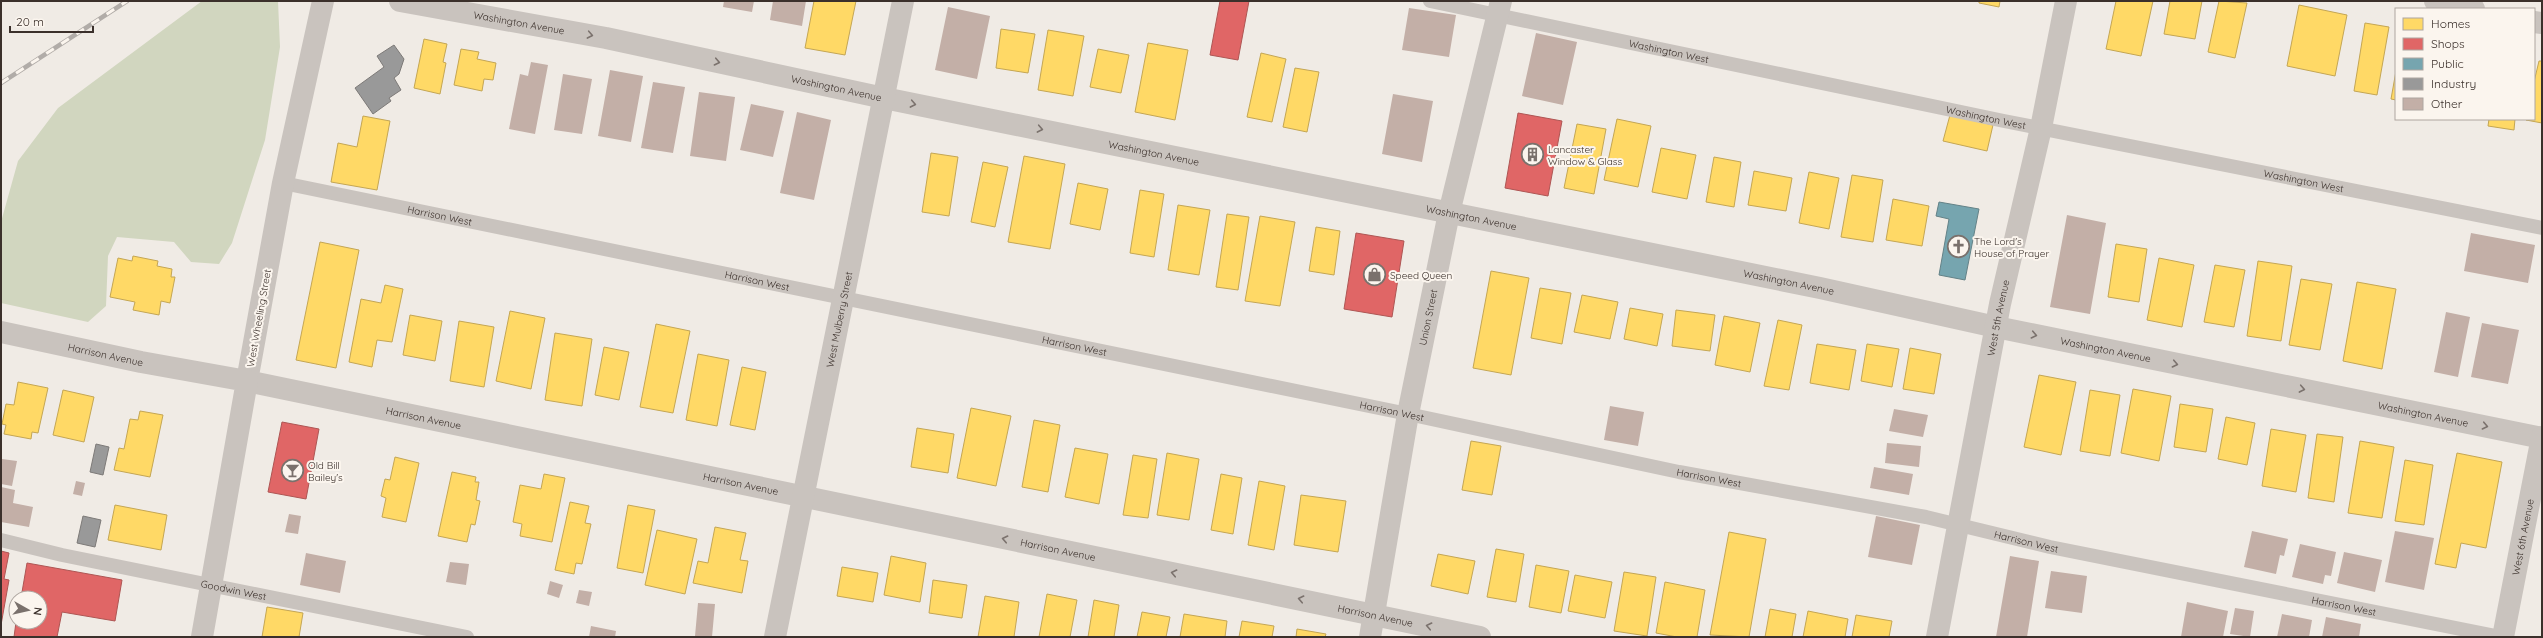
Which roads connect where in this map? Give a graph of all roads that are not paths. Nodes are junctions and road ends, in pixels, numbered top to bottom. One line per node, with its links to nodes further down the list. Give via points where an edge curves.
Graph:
1 (323, 1): 11 (street, West Wheeling Street)
2 (400, 1): 9 (street, Washington Avenue, one-way to 9, via 606,38)
3 (903, 1): 9 (street, West Mulberry Street)
4 (1430, 1): 7 (lane, Washington West)
5 (2066, 1): 10 (street, West 5th Avenue)
6 (2435, 1): 8 (street)
7 (1500, 8): 10 (lane, Washington West); 12 (street, Union Street)
8 (2469, 8)
9 (884, 98): 12 (street, Washington Avenue, one-way to 12); 14 (street, West Mulberry Street)
10 (2041, 128): 13 (lane, Washington West); 15 (street, West 5th Avenue)
11 (283, 184): 14 (lane, Harrison West); 17 (street, West Wheeling Street)
12 (1449, 214): 15 (street, Washington Avenue, via 1812,286); 18 (street, Union Street)
13 (2542, 228)
14 (843, 298): 18 (lane, Harrison West); 20 (street, West Mulberry Street, via 812,463)
15 (1996, 327): 19 (street, Washington Avenue, one-way to 19); 21 (street, West 5th Avenue)
16 (1, 332): 17 (street, Harrison Avenue, via 141,362)
17 (247, 381): 20 (street, Harrison Avenue); 23 (street, West Wheeling Street)
18 (1408, 414): 21 (lane, Harrison West, via 1679,472 1926,517); 24 (street, Union Street)
19 (2542, 438): 31 (street, West 6th Avenue)
20 (803, 495): 24 (street, Harrison Avenue, one-way to 20, via 863,510); 27 (street, West Mulberry Street)
21 (1957, 525): 30 (street, West 5th Avenue); 31 (lane, Harrison West, via 2050,547)
22 (1, 540): 23 (lane, Goodwin West, via 62,555)
23 (211, 584): 25 (street, West Wheeling Street); 26 (lane, Goodwin West)
24 (1374, 614): 28 (street, Union Street); 29 (street, Harrison Avenue, one-way to 24)
25 (202, 637)
26 (467, 637)
27 (776, 637)
28 (1370, 637)
29 (1480, 637)
30 (1937, 637)
31 (2502, 637)

